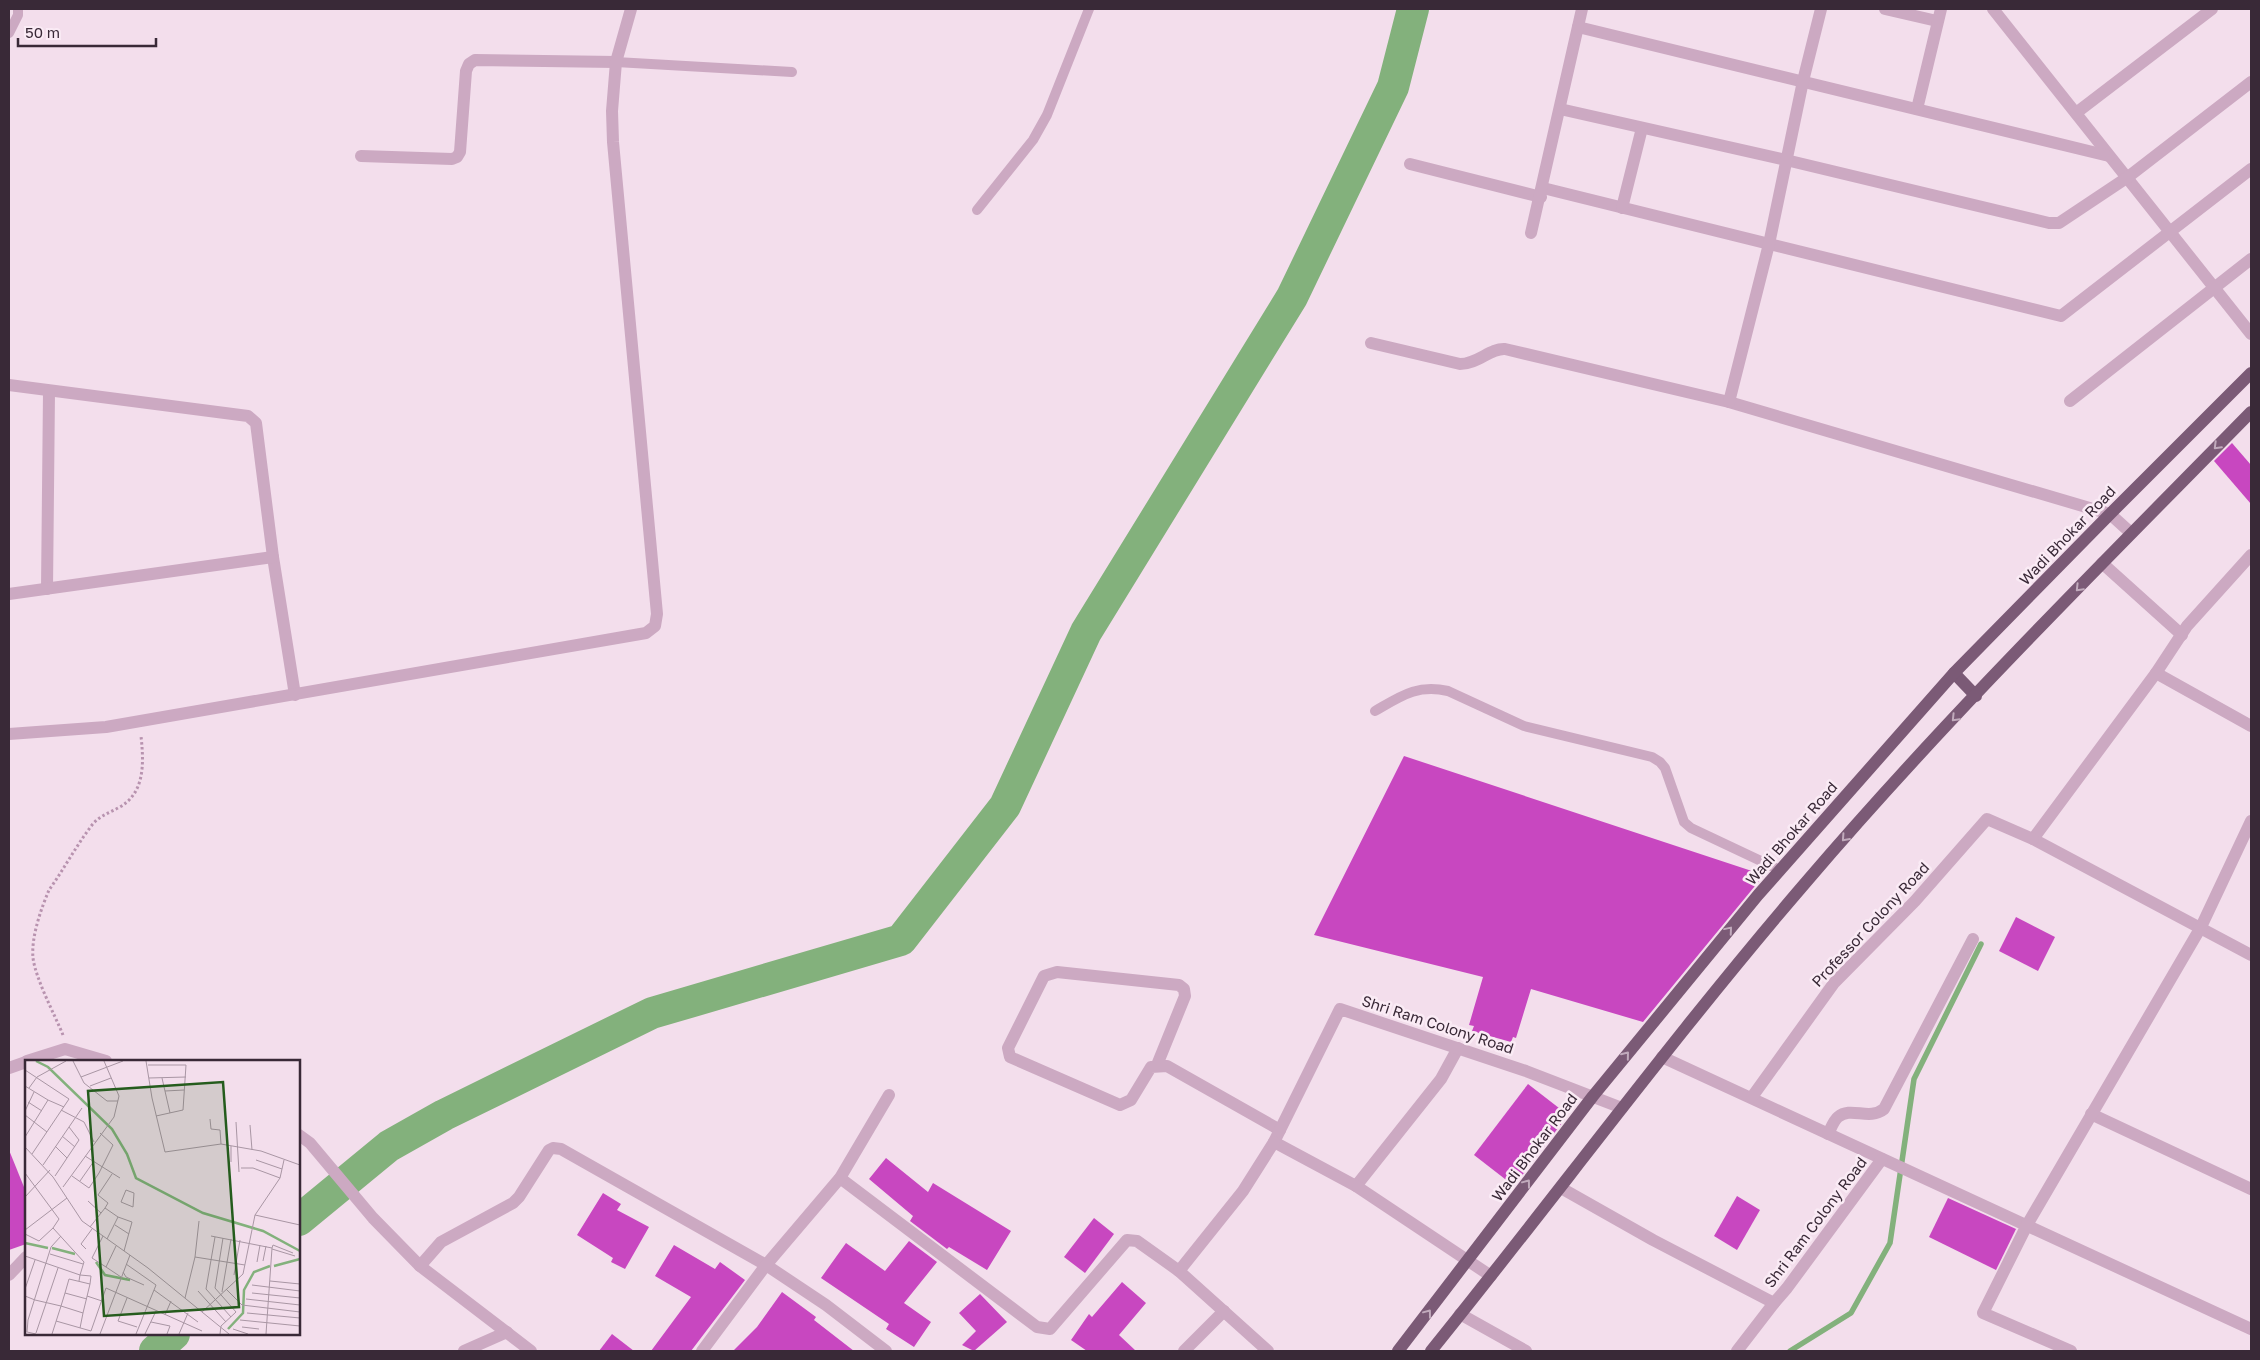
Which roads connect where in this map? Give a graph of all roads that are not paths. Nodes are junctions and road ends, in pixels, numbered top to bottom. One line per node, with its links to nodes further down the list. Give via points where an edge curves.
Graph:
1 (18, 9): 11 (lane)
2 (631, 9): 12 (street)
3 (1089, 9): 28 (lane, via 1042,124 1020,158)
4 (1582, 9): 10 (street)
5 (1821, 9): 14 (street)
6 (1885, 9): 9 (street)
7 (1993, 9): 18 (street)
8 (2212, 9): 18 (street)
9 (1939, 15): 16 (street)
10 (1578, 27): 14 (street); 17 (street)
11 (9, 33)
12 (616, 62): 13 (lane); 20 (street, via 475,60 466,71 457,157); 52 (street, via 613,142 658,614 655,626 646,633)
13 (792, 72)
14 (1803, 81): 16 (street); 22 (street)
15 (2251, 82): 25 (street)
16 (1917, 109): 21 (street)
17 (1560, 110): 19 (street); 26 (street)
18 (2076, 113): 21 (street)
19 (1642, 128): 22 (street); 27 (street)
20 (361, 156)
21 (2110, 156): 25 (street)
22 (1786, 160): 25 (street, via 2059,224); 31 (street)
23 (1410, 164): 26 (street)
24 (2251, 169): 29 (street)
25 (2128, 177): 29 (street)
26 (1542, 193): 27 (street); 30 (street)
27 (1622, 208): 31 (street)
28 (977, 210)
29 (2170, 232): 31 (street, via 2061,316); 33 (street)
30 (1531, 233)
31 (1769, 244): 40 (street)
32 (2251, 259): 33 (street)
33 (2215, 288): 34 (street); 39 (street)
34 (2251, 334)
35 (1371, 342): 40 (street, via 1460,364 1470,364 1498,349 1505,349)
36 (2251, 373): 42 (main road, Wadi Bhokar Road)
37 (9, 385): 38 (street)
38 (49, 392): 45 (street, via 253,418); 47 (street)
39 (2070, 401)
40 (1729, 402): 42 (street)
41 (2251, 412): 43 (main road, one-way to 43)
42 (2110, 514): 43 (street); 50 (main road, Wadi Bhokar Road)
43 (2131, 533): 46 (main road)
44 (2251, 555): 49 (street)
45 (272, 557): 47 (street); 52 (street)
46 (2102, 563): 49 (street); 53 (main road, one-way to 53)
47 (47, 589): 48 (street)
48 (9, 594)
49 (2182, 634): 51 (street)
50 (1954, 673): 53 (main road); 60 (main road, Wadi Bhokar Road)
51 (2156, 673): 55 (street); 59 (street)
52 (295, 694): 56 (street, via 106,727)
53 (1976, 696): 65 (main road, one-way to 65, via 1807,880)
54 (1375, 711): 60 (lane, via 1410,691 1435,688 1524,726 1652,757 1665,768 1684,822)
55 (2251, 726)
56 (9, 734)
57 (2251, 821): 58 (street)
58 (2248, 835): 61 (street)
59 (2034, 839): 61 (street); 73 (street, Professor Colony Road, via 1987,819 1915,901 1834,982)
60 (1780, 870): 72 (main road, Wadi Bhokar Road, one-way to 60)
61 (2201, 927): 63 (street); 75 (street)
62 (1973, 939): 77 (street, via 1884,1109 1873,1115 1842,1114)
63 (2251, 955)
64 (1458, 1048): 72 (street, Shri Ram Colony Road); 76 (street, Shri Ram Colony Road, via 1340,1009); 82 (street, Shri Ram Colony Road, via 1441,1079)
65 (1662, 1057): 73 (street); 74 (main road)
66 (30, 1060): 67 (street, via 69,1049)
67 (103, 1060)
68 (25, 1062): 70 (street)
69 (1157, 1065): 69 (street, via 1185,996 1179,985 1049,973 1044,976 1008,1048 1010,1057 1120,1105 1131,1100 1151,1067); 76 (street, via 1167,1066)
70 (9, 1068)
71 (889, 1095): 81 (street)
72 (1593, 1096): 74 (street, Shri Ram Colony Road); 87 (main road, Wadi Bhokar Road, one-way to 72)
73 (1752, 1097): 77 (street)
74 (1622, 1108): 83 (main road)
75 (2091, 1114): 84 (street); 85 (street)
76 (1280, 1130): 79 (street, Shri Ram Colony Road)
77 (1828, 1134): 80 (street)
78 (300, 1137): 89 (street, via 310,1143 373,1218)
79 (1274, 1142): 82 (street); 90 (street, Shri Ram Colony Road, via 1243,1191)
80 (1887, 1162): 85 (street); 93 (street, Shri Ram Colony Road)
81 (840, 1178): 88 (street); 90 (street, via 1043,1330 1050,1329 1127,1240 1137,1241)
82 (1356, 1186): 87 (street)
83 (1561, 1188): 92 (main road); 93 (street, Shri Ram Colony Road)
84 (2251, 1189)
85 (2027, 1225): 96 (street); 108 (street, via 1984,1313)
86 (25, 1258): 91 (street)
87 (1468, 1261): 92 (street); 104 (main road, Wadi Bhokar Road, one-way to 87)
88 (766, 1265): 89 (street, via 561,1149 553,1148 513,1203 441,1242); 98 (street); 101 (street)
89 (420, 1266): 97 (street)
90 (1179, 1271): 94 (street)
91 (9, 1274)
92 (1491, 1276): 95 (main road)
93 (1774, 1303): 107 (street)
94 (1224, 1311): 102 (street); 103 (street)
95 (1460, 1314): 105 (main road); 106 (street)
96 (2251, 1329)
97 (507, 1332): 99 (street); 100 (street)
98 (705, 1350)
99 (464, 1351)
100 (531, 1351)
101 (886, 1351)
102 (1184, 1351)
103 (1268, 1351)
104 (1398, 1351)
105 (1431, 1351)
106 (1526, 1351)
107 (1737, 1351)
108 (2071, 1351)

